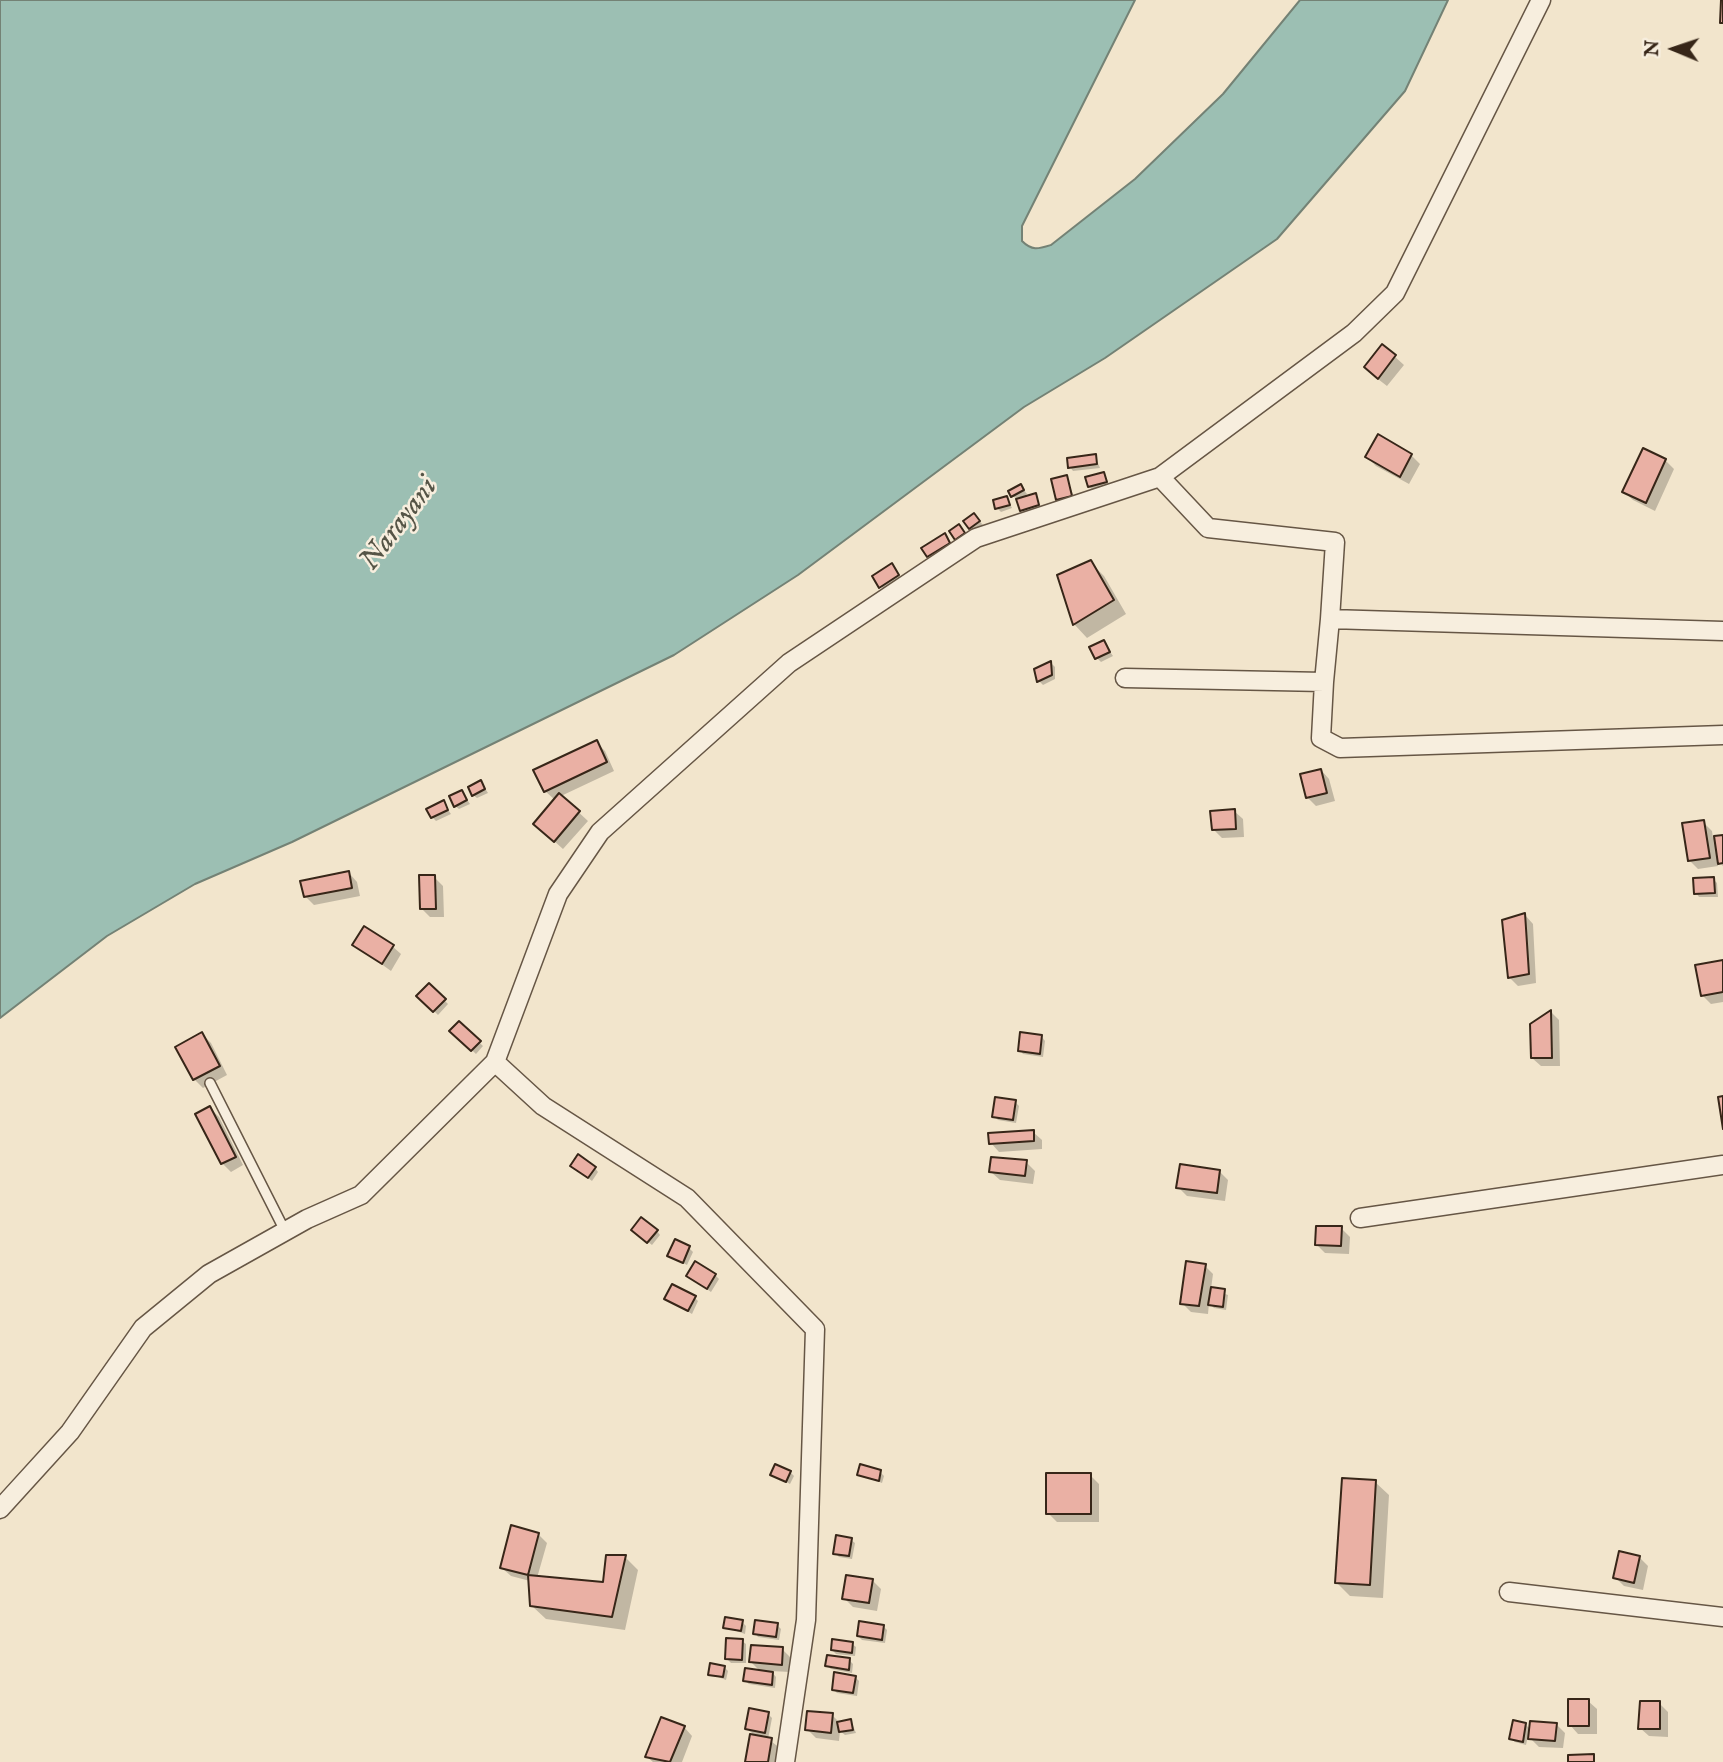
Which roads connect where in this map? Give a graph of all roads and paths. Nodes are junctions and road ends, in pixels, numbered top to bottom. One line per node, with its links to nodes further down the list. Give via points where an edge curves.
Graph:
1 (1541, 0): 2 (street, via 1395,293 1354,333)
2 (1160, 477): 3 (street, via 1208,528 1335,542); 8 (street, via 976,538 789,663 600,832 558,894)
3 (1330, 619): 4 (street); 6 (street)
4 (1723, 631)
5 (1125, 678): 6 (street)
6 (1324, 682): 7 (street, via 1321,738 1340,748)
7 (1723, 736)
8 (495, 1062): 12 (street, via 361,1195); 16 (street, via 543,1106 687,1198 815,1329 806,1620)
9 (210, 1083): 12 (lane)
10 (1723, 1165): 11 (street)
11 (1360, 1217)
12 (285, 1231): 13 (street, via 209,1274 143,1328 70,1432)
13 (0, 1509)
14 (1509, 1592): 15 (street)
15 (1723, 1617)
16 (785, 1762)

